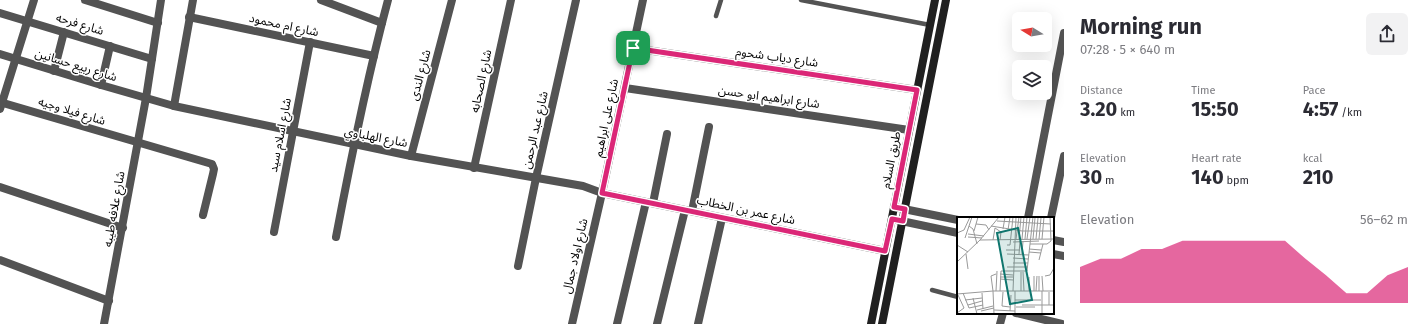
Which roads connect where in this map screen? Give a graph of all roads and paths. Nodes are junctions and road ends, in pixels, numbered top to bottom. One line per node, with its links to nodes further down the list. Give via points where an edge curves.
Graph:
1 (34, 0): 18 (street)
2 (85, 0): 19 (street)
3 (161, 0): 19 (street, شارع علافه طيبه)
4 (193, 0): 17 (street)
5 (321, 0): 20 (street)
6 (388, 0): 20 (street)
7 (452, 0): 44 (street, شارع الندى)
8 (511, 0): 46 (street, شارع الصحابه)
9 (576, 0): 47 (street, شارع عبد الرحمن)
10 (643, 0): 26 (street, شارع على ابراهيم)
11 (721, 0): 16 (lane)
12 (801, 0): 21 (lane)
13 (935, 0): 21 (main road, طريق السلام)
14 (946, 0): 52 (main road, طريق السلام)
15 (0, 13): 18 (street, شارع فرحه)
16 (716, 16)
17 (189, 17): 24 (street, شارع ام محمود); 37 (street)
18 (28, 21): 22 (street, شارع فرحه); 29 (street)
19 (158, 22): 30 (street, شارع علافه طيبه)
20 (382, 24): 28 (street)
21 (930, 25): 34 (main road, طريق السلام)
22 (64, 32): 25 (street, شارع فرحه); 31 (street)
23 (1064, 33): 55 (street)
24 (310, 42): 28 (street, شارع ام محمود); 40 (street, شارع اسلام سيد)
25 (110, 46): 30 (street, شارع فرحه); 32 (street)
26 (633, 48): 33 (street, شارع على ابراهيم); 34 (street, شارع دياب شحوم)
27 (0, 54): 29 (street, شارع ربيع حسانين)
28 (374, 56): 43 (street)
29 (16, 58): 31 (street, شارع ربيع حسانين); 36 (street)
30 (152, 59): 35 (street, شارع علافه طيبه)
31 (54, 71): 32 (street, شارع ربيع حسانين)
32 (100, 85): 35 (street, شارع ربيع حسانين)
33 (625, 88): 39 (street, شارع ابراهيم ابو حسن); 49 (street, شارع على ابراهيم)
34 (917, 90): 39 (main road, طريق السلام)
35 (146, 98): 37 (street, شارع الهلباوي); 42 (street, شارع علافه طيبه)
36 (1, 104): 42 (street, شارع فيلا وجيه)
37 (174, 106): 40 (street, شارع الهلباوي)
38 (708, 127): 53 (street)
39 (909, 130): 51 (main road, طريق السلام)
40 (293, 132): 43 (street, شارع الهلباوي); 62 (street, شارع اسلام سيد)
41 (667, 134): 50 (street)
42 (138, 143): 54 (street, شارع فيلا وجيه, via 212,164 214,169); 61 (street, شارع علافه طيبه)
43 (354, 145): 44 (street, شارع الهلباوي); 64 (street)
44 (411, 156): 46 (street, شارع الهلباوي)
45 (1064, 156): 56 (street)
46 (474, 168): 47 (street, شارع الهلباوي)
47 (536, 178): 49 (street, شارع الهلباوي, via 583,186); 71 (street, شارع عبد الرحمن)
48 (0, 188): 61 (street)
49 (602, 193): 50 (street, شارع عمر بن الخطاب); 78 (street, شارع اولاد جمال)
50 (650, 203): 53 (street, شارع عمر بن الخطاب); 79 (street)
51 (894, 207): 52 (street); 58 (main road, طريق السلام)
52 (905, 209): 59 (street); 60 (main road, طريق السلام)
53 (689, 211): 57 (street, شارع عمر بن الخطاب); 80 (street)
54 (203, 215)
55 (1028, 217)
56 (1051, 217)
57 (722, 218): 67 (street, شارع عمر بن الخطاب); 81 (street)
58 (892, 219): 60 (street); 67 (main road, طريق السلام)
59 (957, 220)
60 (903, 221): 63 (street); 83 (main road, طريق السلام)
61 (123, 228): 74 (street, شارع علافه طيبه)
62 (274, 232)
63 (957, 233)
64 (336, 238)
65 (1054, 240): 66 (street)
66 (1064, 242)
67 (885, 251): 82 (main road, طريق السلام)
68 (1054, 254): 69 (street)
69 (1064, 256)
70 (0, 260): 74 (street)
71 (518, 266)
72 (932, 290): 73 (lane)
73 (957, 297)
74 (109, 301): 77 (street, شارع علافه طيبه)
75 (1002, 314): 84 (street)
76 (1020, 314): 85 (street)
77 (104, 324)
78 (572, 324)
79 (617, 324)
80 (658, 324)
81 (698, 324)
82 (871, 324)
83 (882, 324)
84 (1000, 324)
85 (1062, 324)

